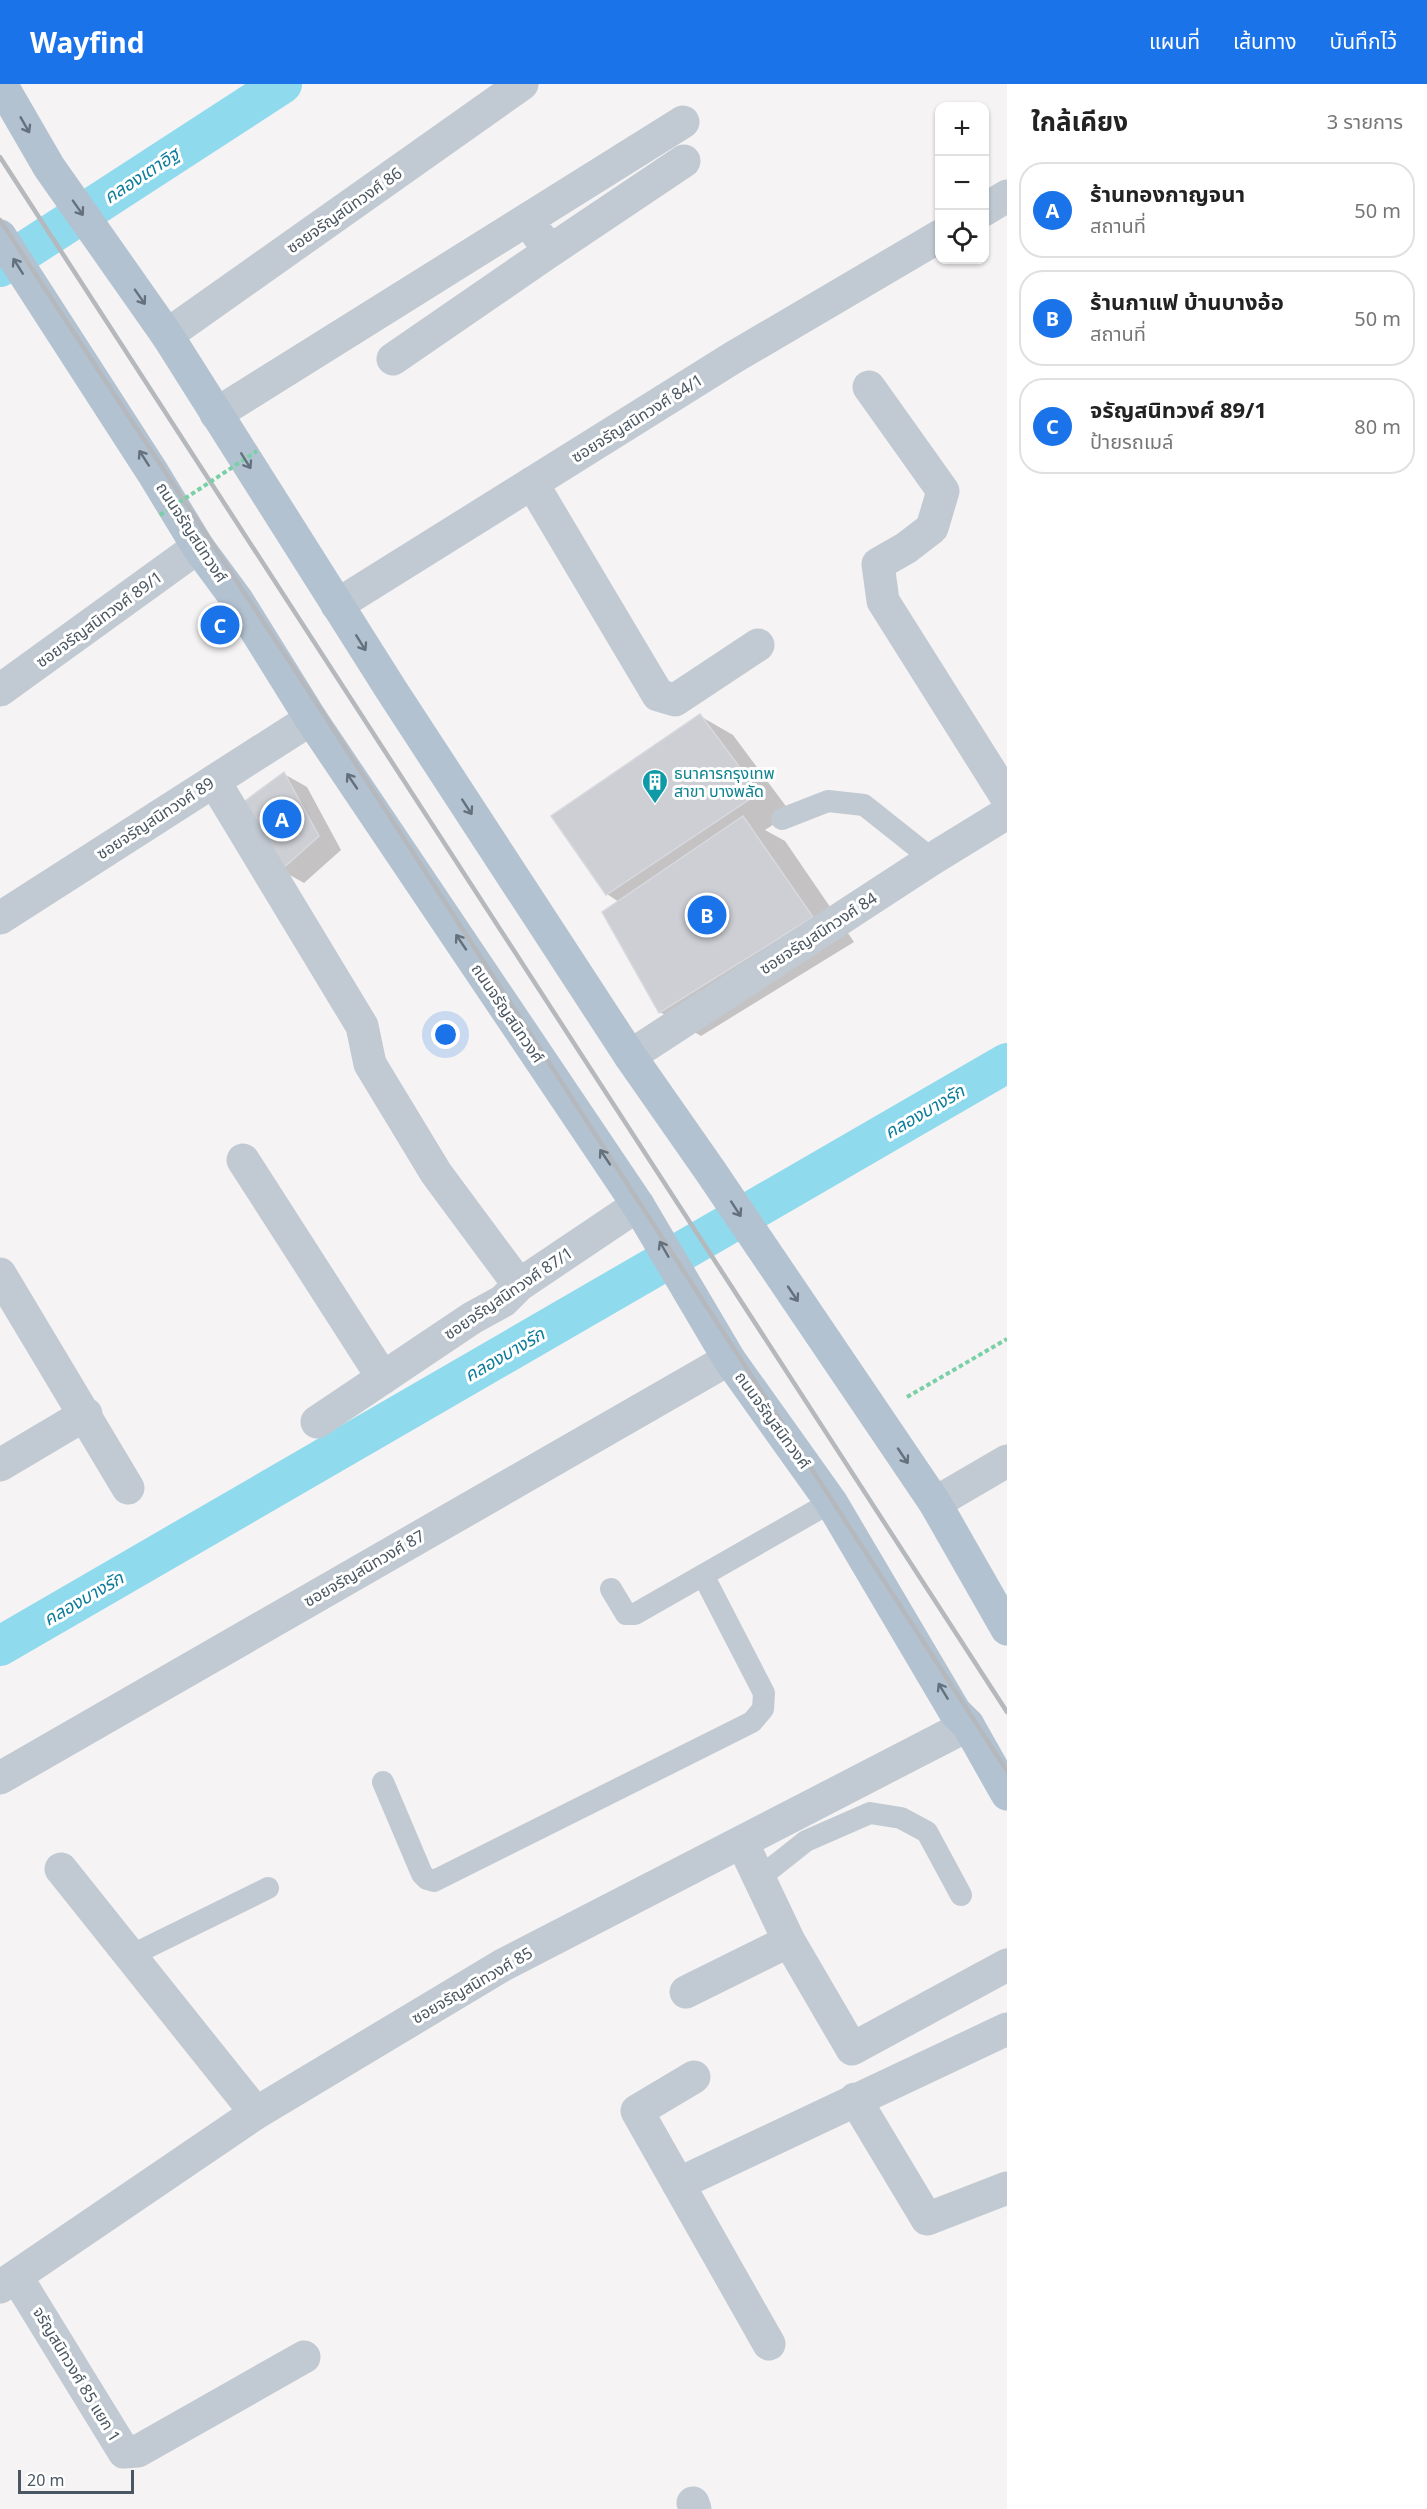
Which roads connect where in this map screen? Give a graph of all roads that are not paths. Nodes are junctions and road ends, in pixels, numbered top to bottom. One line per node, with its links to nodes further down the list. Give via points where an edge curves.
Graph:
1 (1, 84): 11 (main road, one-way to 11, via 50,167)
2 (522, 84): 11 (street, ซอยจรัญสนิทวงศ์ 86)
3 (683, 122): 7 (street)
4 (684, 161): 10 (street)
5 (1007, 196): 6 (street)
6 (989, 207)
7 (527, 220): 10 (street); 14 (street)
8 (0, 236): 16 (main road, ถนนจรัญสนิทวงศ์, one-way to 8)
9 (935, 238): 15 (street, ซอยจรัญสนิทวงศ์ 84/1)
10 (550, 250): 12 (street)
11 (166, 335): 14 (main road)
12 (393, 359)
13 (869, 387): 22 (street, via 944,491 932,528 879,564 882,601)
14 (216, 414): 17 (main road, one-way to 17)
15 (532, 483): 17 (street, ซอยจรัญสนิทวงศ์ 84/1); 18 (street, via 658,695 675,700)
16 (198, 547): 19 (street, ซอยจรัญสนิทวงศ์ 89/1); 20 (main road, ถนนจรัญสนิทวงศ์, via 237,600)
17 (337, 605): 27 (main road, one-way to 27)
18 (758, 645)
19 (0, 690)
20 (311, 719): 21 (street, ซอยจรัญสนิทวงศ์ 89); 29 (main road, ถนนจรัญสนิทวงศ์, one-way to 20)
21 (214, 781): 26 (street, ซอยจรัญสนิทวงศ์ 89); 31 (street, via 362,1026 370,1064 400,1114 436,1173)
22 (1007, 798)
23 (1007, 813): 25 (street, ซอยจรัญสนิทวงศ์ 84)
24 (782, 819): 25 (lane, via 828,801 864,805)
25 (932, 858): 27 (street, ซอยจรัญสนิทวงศ์ 84)
26 (0, 918)
27 (630, 1056): 40 (main road, one-way to 40)
28 (243, 1160): 33 (street)
29 (638, 1205): 31 (street, ซอยจรัญสนิทวงศ์ 87/1); 32 (main road, ถนนจรัญสนิทวงศ์, one-way to 29)
30 (0, 1274): 34 (street)
31 (519, 1285): 33 (street, ซอยจรัญสนิทวงศ์ 87/1, via 503,1301)
32 (729, 1359): 39 (main road, ถนนจรัญสนิทวงศ์); 45 (street, ซอยจรัญสนิทวงศ์ 87)
33 (383, 1378): 35 (street, ซอยจรัญสนิทวงศ์ 87/1)
34 (86, 1414): 37 (street); 38 (street)
35 (317, 1422)
36 (1007, 1461): 40 (street)
37 (0, 1465)
38 (128, 1488)
39 (831, 1502): 41 (lane); 44 (main road, ถนนจรัญสนิทวงศ์, one-way to 39, via 955,1712)
40 (935, 1503): 43 (main road)
41 (703, 1575): 42 (lane, via 630,1615); 46 (lane, via 764,1693 763,1708 752,1722 434,1881 422,1874)
42 (611, 1589)
43 (1007, 1629)
44 (968, 1725): 47 (main road, ถนนจรัญสนิทวงศ์); 48 (street, ซอยจรัญสนิทวงศ์ 85)
45 (0, 1779)
46 (383, 1782)
47 (1007, 1794)
48 (742, 1842): 50 (street); 60 (street, ซอยจรัญสนิทวงศ์ 85, via 503,1965)
49 (61, 1869): 54 (street)
50 (758, 1879): 52 (lane, via 806,1841 870,1813 901,1818 927,1833); 53 (street)
51 (268, 1888): 54 (lane)
52 (961, 1895)
53 (789, 1941): 55 (street, via 852,2049); 56 (street)
54 (130, 1956): 60 (street)
55 (1007, 1965)
56 (686, 1992)
57 (1007, 2029): 59 (street)
58 (694, 2077): 61 (street, via 637,2111)
59 (855, 2099): 61 (street); 62 (street, via 927,2219)
60 (256, 2112): 63 (street, ซอยจรัญสนิทวงศ์ 85)
61 (678, 2184): 64 (street)
62 (1007, 2188)
63 (8, 2281): 65 (street, จรัญสนิทวงศ์ 85 แยก 1, via 124,2451 138,2451)
64 (769, 2344)
65 (304, 2357)

